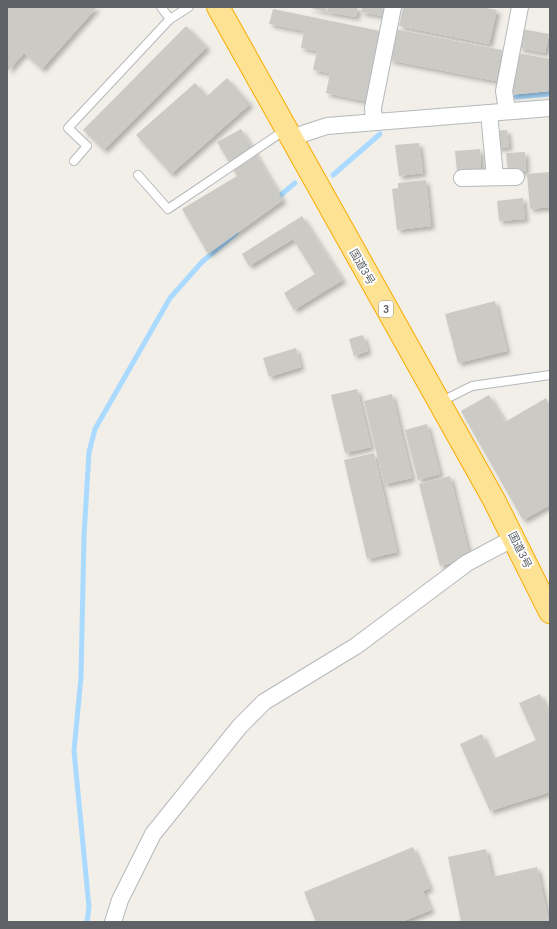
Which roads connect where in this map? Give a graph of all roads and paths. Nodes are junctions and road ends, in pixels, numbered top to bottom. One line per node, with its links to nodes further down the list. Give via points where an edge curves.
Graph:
1 (162, 7): 6 (lane)
2 (189, 7): 6 (lane)
3 (218, 7): 11 (highway, 国道3号 / 3)
4 (393, 7): 10 (street, via 374,108)
5 (520, 7): 8 (street, via 504,91)
6 (170, 19): 12 (lane, via 68,128 87,146)
7 (550, 108): 8 (street)
8 (507, 111): 9 (street)
9 (489, 113): 10 (street); 14 (street)
10 (374, 122): 11 (street, via 327,126)
11 (288, 134): 13 (lane, via 168,209); 18 (highway, 国道3号 / 3)
12 (74, 160)
13 (138, 175)
14 (495, 177): 15 (street); 16 (street)
15 (516, 177)
16 (462, 178)
17 (550, 375): 18 (lane, via 472,386)
18 (439, 402): 19 (highway, 国道3号 / 3)
19 (514, 538): 20 (highway, 国道3号 / 3); 21 (street, via 467,563 356,646 264,702 240,726 153,834 120,900)
20 (550, 612)
21 (113, 922)

